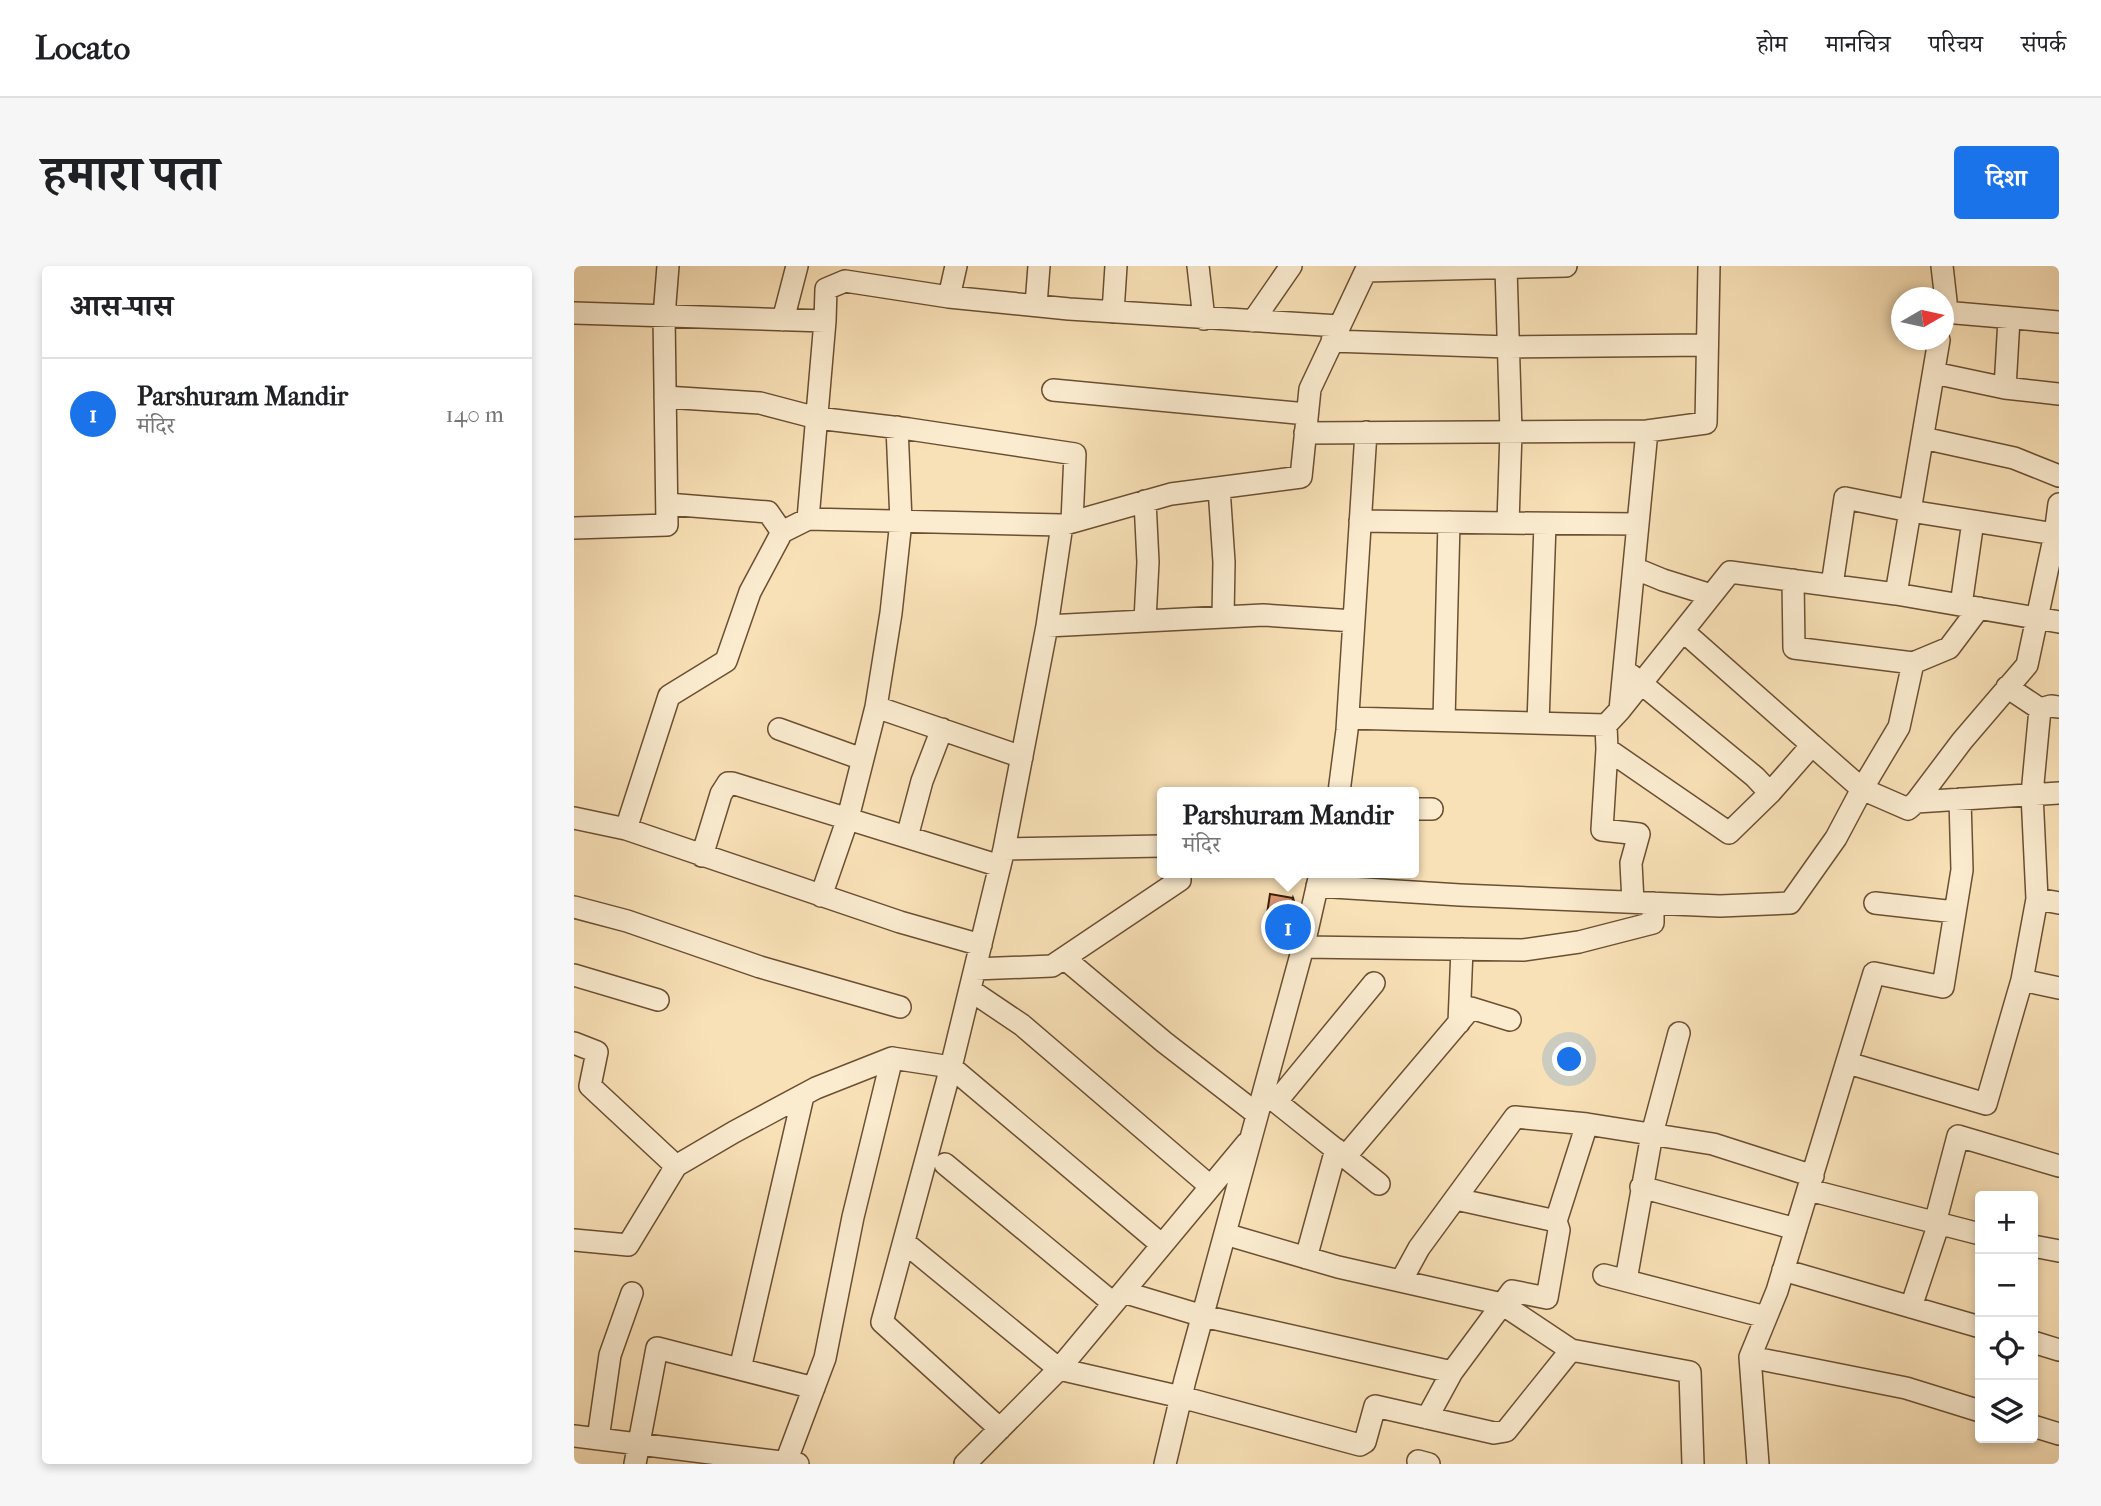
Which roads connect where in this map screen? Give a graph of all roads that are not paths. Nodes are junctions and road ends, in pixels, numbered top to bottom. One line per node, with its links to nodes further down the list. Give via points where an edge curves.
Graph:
1 (668, 266): 21 (street)
2 (956, 266): 17 (street)
3 (1039, 266): 18 (street)
4 (1116, 266): 19 (street)
5 (1198, 266): 23 (street)
6 (1291, 266): 27 (street)
7 (1566, 266): 12 (street)
8 (1709, 266): 30 (street)
9 (1942, 266): 15 (street)
10 (1367, 268): 11 (street); 29 (street)
11 (1460, 268): 12 (street)
12 (1506, 268): 31 (street)
13 (794, 276): 16 (street); 25 (street)
14 (883, 276): 16 (street); 17 (street)
15 (1944, 287)
16 (826, 289): 26 (street)
17 (948, 297): 18 (street)
18 (1036, 305): 19 (street)
19 (1112, 312): 23 (street)
20 (1954, 315): 24 (street)
21 (664, 316): 22 (street); 25 (street); 37 (street)
22 (575, 318)
23 (1204, 318): 27 (street)
24 (2009, 319): 28 (street); 34 (street)
25 (783, 320): 26 (street)
26 (825, 321): 38 (street)
27 (1253, 321): 29 (street)
28 (2059, 322)
29 (1335, 334): 31 (street); 39 (street, via 1310,389)
30 (1707, 345): 31 (street); 43 (street, via 1706,423)
31 (1508, 347): 42 (street)
32 (1937, 350): 33 (street)
33 (1934, 373): 34 (street); 44 (street)
34 (2005, 388): 36 (street)
35 (1053, 390): 39 (street)
36 (2059, 394)
37 (665, 397): 38 (street, via 760,403); 48 (street)
38 (817, 418): 40 (street); 51 (street)
39 (1306, 423): 41 (street); 46 (street, via 1301,477)
40 (897, 427): 52 (street); 57 (street, via 1075,454)
41 (1366, 432): 42 (street); 53 (street)
42 (1511, 432): 43 (street); 56 (street)
43 (1647, 432): 59 (street)
44 (1923, 438): 45 (street, via 2014,458); 50 (street)
45 (2059, 476)
46 (1219, 488): 47 (street); 69 (street)
47 (1145, 501): 57 (street); 70 (street)
48 (667, 504): 60 (street, via 667,525); 61 (street, via 768,512)
49 (2059, 504): 62 (street)
50 (1910, 511): 54 (street); 65 (street, via 1845,498); 66 (street)
51 (808, 519): 52 (street); 61 (street)
52 (901, 521): 57 (street); 79 (street)
53 (1360, 521): 55 (street); 71 (street)
54 (1973, 521): 62 (street); 68 (street)
55 (1448, 522): 56 (street); 83 (street)
56 (1508, 523): 58 (street)
57 (1067, 524): 73 (street)
58 (1545, 524): 59 (street); 84 (street)
59 (1638, 524): 63 (street)
60 (574, 528)
61 (782, 532): 100 (street, via 751,592 726,661 669,696)
62 (2057, 534): 72 (street)
63 (1634, 568): 67 (street); 76 (street)
64 (1793, 580): 65 (street); 67 (street, via 1730,572); 75 (street, via 1794,648)
65 (1832, 585): 66 (street)
66 (1896, 594): 68 (street)
67 (1711, 595): 74 (street)
68 (1970, 607): 72 (street); 75 (street, via 1949,648)
69 (1223, 617): 70 (street); 71 (street)
70 (1145, 620): 73 (street)
71 (1354, 621): 82 (street)
72 (2048, 621): 78 (street, via 2027,665)
73 (1047, 626): 89 (street)
74 (1683, 631): 77 (street); 87 (street)
75 (1913, 663): 92 (street, via 1899,727)
76 (1624, 668): 77 (street); 81 (street)
77 (1640, 684): 81 (street); 93 (street)
78 (2007, 687): 80 (street); 97 (street)
79 (876, 706): 86 (street); 90 (street)
80 (2050, 708): 95 (street)
81 (1613, 717): 84 (street); 88 (street)
82 (1348, 718): 83 (street); 91 (street)
83 (1444, 720): 84 (street)
84 (1538, 723)
85 (779, 729): 90 (street)
86 (942, 729): 89 (street); 101 (street)
87 (1812, 745): 92 (street); 93 (street)
88 (1607, 749): 93 (street, via 1728,833); 109 (street, via 1602,830 1639,834 1631,863)
89 (1022, 757): 104 (street)
90 (862, 759): 99 (street)
91 (1340, 787)
92 (1861, 789): 97 (street, via 1908,809); 109 (street, via 1836,838 1790,903)
93 (1770, 793)
94 (2059, 793): 95 (street)
95 (2032, 794): 96 (street); 108 (street)
96 (1960, 799): 97 (street); 113 (street, via 1962,870)
97 (1916, 802)
98 (574, 818): 100 (street)
99 (848, 818): 101 (street); 103 (street, via 727,783); 107 (street)
100 (626, 829): 103 (street)
101 (907, 837): 104 (street)
102 (1157, 846): 104 (street)
103 (702, 856): 107 (street)
104 (1002, 858): 114 (street)
105 (1180, 878): 117 (street)
106 (1318, 879): 109 (street, via 1460,895); 115 (street)
107 (821, 896): 114 (street)
108 (2037, 899): 111 (street); 120 (street)
109 (1643, 902): 116 (street, via 1653,923 1579,942 1523,950)
110 (1875, 903): 113 (street)
111 (2059, 903)
112 (574, 907): 125 (street)
113 (1955, 912): 131 (street, via 1942,987 1874,973)
114 (981, 944): 118 (street)
115 (1303, 947): 116 (street); 134 (street)
116 (1462, 949): 127 (street)
117 (1063, 958): 118 (street, via 1052,966); 135 (street)
118 (975, 969): 123 (street)
119 (574, 975): 124 (street)
120 (2022, 980): 122 (street); 131 (street, via 1986,1104)
121 (1374, 983): 134 (street)
122 (2059, 988)
123 (970, 990): 132 (street); 145 (street, via 1022,1025)
124 (657, 1000)
125 (900, 1007)
126 (1510, 1020): 127 (street, via 1471,1008)
127 (1459, 1023): 139 (street)
128 (1679, 1033): 137 (street)
129 (574, 1043): 141 (street, via 597,1052 590,1086)
130 (892, 1058): 132 (street); 133 (street); 177 (street, via 825,1358)
131 (1848, 1063): 143 (street)
132 (951, 1067): 154 (street); 155 (street)
133 (803, 1096): 141 (street); 174 (street)
134 (1270, 1097): 135 (street); 139 (street)
135 (1257, 1114): 138 (street)
136 (1587, 1124): 137 (street); 147 (street, via 1515,1117); 148 (street)
137 (1653, 1134): 143 (street, via 1713,1144); 146 (street)
138 (1251, 1137): 145 (street); 152 (street)
139 (1340, 1153): 144 (street); 158 (street)
140 (945, 1164): 164 (street)
141 (676, 1166): 153 (street, via 628,1245)
142 (2059, 1166): 149 (street, via 1958,1136)
143 (1811, 1183): 149 (street); 150 (street)
144 (1379, 1184)
145 (1210, 1186): 155 (street)
146 (1641, 1187): 150 (street); 161 (street)
147 (1455, 1199): 148 (street); 162 (street)
148 (1556, 1220): 165 (street, via 1559,1230 1547,1298 1512,1291)
149 (1937, 1223): 151 (street); 166 (street)
150 (1796, 1229): 159 (street)
151 (1975, 1233)
152 (1225, 1234): 158 (street); 167 (street)
153 (574, 1240)
154 (904, 1242): 175 (street); 182 (street, via 883,1322)
155 (1162, 1245): 164 (street)
156 (2038, 1247): 157 (street)
157 (2059, 1251)
158 (1306, 1258): 162 (street)
159 (1783, 1270): 166 (street); 168 (street)
160 (1604, 1275): 161 (street)
161 (1626, 1280): 168 (street)
162 (1401, 1281): 165 (street)
163 (632, 1293): 185 (street, via 610,1355)
164 (1118, 1298): 167 (street); 175 (street)
165 (1502, 1304): 171 (street); 176 (street)
166 (1911, 1307): 169 (street)
167 (1203, 1316): 176 (street); 178 (street)
168 (1766, 1317): 173 (street)
169 (1975, 1326)
170 (2038, 1344): 172 (street)
171 (1571, 1350): 180 (street, via 1506,1431 1494,1433); 190 (street, via 1690,1372)
172 (2059, 1350)
173 (1749, 1357): 179 (street, via 1906,1388); 191 (street)
174 (740, 1369): 177 (street); 186 (street, via 657,1348)
175 (1059, 1369): 178 (street); 182 (street)
176 (1452, 1372): 180 (street)
177 (814, 1388): 187 (street)
178 (1181, 1398): 180 (street, via 1360,1446 1366,1442 1375,1406); 189 (street)
179 (1975, 1409)
180 (1427, 1418)
181 (2038, 1428): 183 (street)
182 (1000, 1429): 188 (street)
183 (2059, 1434)
184 (574, 1436): 185 (street)
185 (598, 1439): 186 (street)
186 (636, 1454): 187 (street)
187 (779, 1463)
188 (965, 1464)
189 (1165, 1464)
190 (1693, 1464)
191 (1758, 1464)

